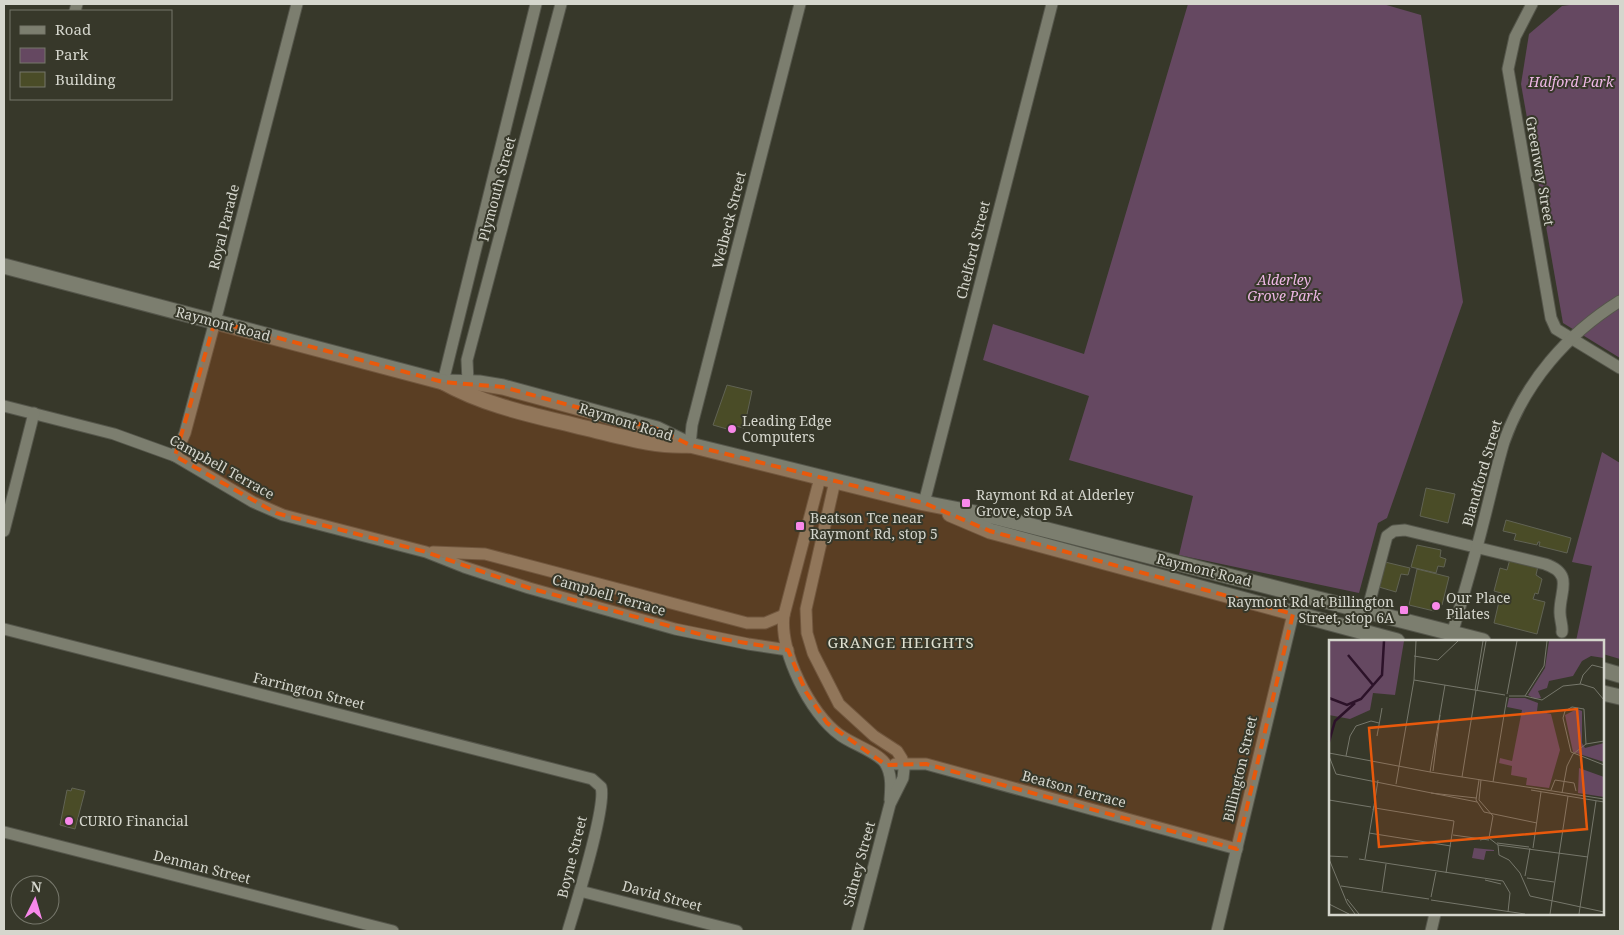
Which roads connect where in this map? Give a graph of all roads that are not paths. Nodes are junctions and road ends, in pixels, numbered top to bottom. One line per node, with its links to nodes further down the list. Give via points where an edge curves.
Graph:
1 (297, 4): 9 (street, Royal Parade)
2 (536, 4): 12 (street, Plymouth Street)
3 (561, 4): 13 (street, Plymouth Street, via 467,360)
4 (800, 4): 16 (street, Welbeck Street, via 692,424)
5 (1052, 4): 20 (street, Chelford Street)
6 (1532, 4): 10 (street, Greenway Street, via 1515,37 1508,73 1551,318 1556,329)
7 (4, 266): 9 (main road, Raymont Road)
8 (1620, 301): 10 (street, Blandford Street)
9 (215, 321): 12 (main road, Raymont Road); 17 (street, Royal Parade, via 185,433)
10 (1572, 338): 11 (street, Greenway Street); 22 (street, Blandford Street, via 1541,372 1515,415)
11 (1620, 368)
12 (443, 382): 13 (main road, Raymont Road); 16 (main road, Raymont Road, via 499,406 655,444)
13 (468, 382): 16 (main road, Raymont Road, via 504,387 657,429)
14 (4, 406): 15 (street, Campbell Terrace)
15 (34, 413): 17 (street, Campbell Terrace, via 114,434); 21 (street)
16 (690, 445): 18 (main road, Raymont Road)
17 (175, 456): 23 (street, Campbell Terrace, via 276,513)
18 (820, 478): 19 (main road, Raymont Road); 24 (street)
19 (835, 481): 20 (main road, Raymont Road); 25 (street)
20 (924, 503): 26 (main road, Raymont Road, via 996,516); 29 (main road, Raymont Road, via 990,531)
21 (4, 530)
22 (1477, 546): 27 (street, via 1405,530 1391,532 1386,539); 32 (street, via 1545,564 1559,571 1564,584 1560,613); 33 (street, Blandford Street)
23 (426, 552): 30 (street, Campbell Terrace, via 485,554); 36 (street, Campbell Terrace, via 529,588 684,631)
24 (799, 562): 25 (street); 28 (street)
25 (816, 567): 42 (street, via 805,620 813,653 839,704 874,736 897,751)
26 (1298, 594): 27 (main road, Raymont Road); 29 (main road)
27 (1366, 612): 33 (main road, Raymont Road)
28 (784, 614): 30 (street, Campbell Terrace, via 762,624); 37 (street, via 783,632)
29 (1293, 614): 34 (main road, Raymont Road); 47 (street, Billington Street)
30 (744, 622): 36 (street)
31 (4, 629): 44 (street, Farrington Street, via 584,776 595,781)
32 (1562, 632)
33 (1452, 634): 35 (main road, Raymont Road)
34 (1393, 640)
35 (1479, 640)
36 (744, 644): 37 (street, Campbell Terrace)
37 (788, 650): 43 (street, via 806,692 827,723 844,738 878,756)
38 (1604, 670): 39 (main road)
39 (1620, 675)
40 (1604, 693): 41 (main road)
41 (1620, 697)
42 (903, 762): 43 (street, Beatson Terrace); 45 (street, Sidney Street, via 903,778); 47 (street, Beatson Terrace, via 930,765)
43 (886, 765): 45 (street, Sidney Street, via 891,781)
44 (602, 790): 48 (street, Boyne Street)
45 (890, 804): 53 (street, Sidney Street)
46 (4, 832): 50 (street, Denman Street)
47 (1237, 849): 54 (street, Billington Street)
48 (580, 891): 51 (street, Boyne Street); 52 (street, David Street)
49 (1435, 915): 55 (street)
50 (393, 931)
51 (568, 931)
52 (738, 931)
53 (858, 931)
54 (1217, 931)
55 (1431, 931)

